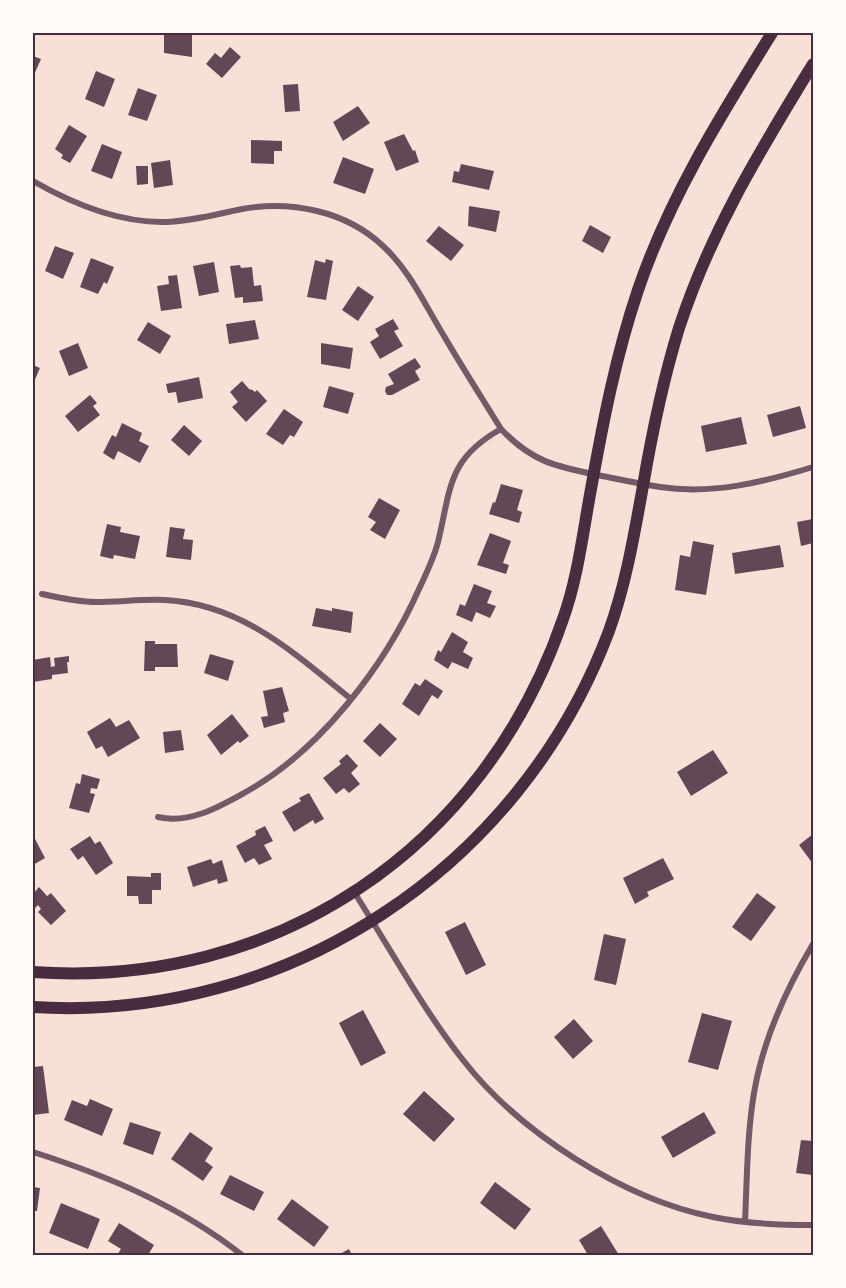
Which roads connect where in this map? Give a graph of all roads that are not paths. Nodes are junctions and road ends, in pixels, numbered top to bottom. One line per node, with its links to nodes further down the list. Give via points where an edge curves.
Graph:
1 (772, 33): 6 (main road, via 687,176 658,239 619,353)
2 (813, 64): 7 (main road, via 750,166 699,274 664,384)
3 (33, 181): 4 (street, via 71,201 140,220 194,220 273,206 315,210 360,229 382,245 407,273)
4 (501, 429): 6 (street, via 533,456 552,465); 9 (street, via 484,439 458,467 448,492 437,545 419,590 371,675)
5 (813, 467): 7 (street, via 741,486 673,489)
6 (594, 474): 7 (street); 11 (main road, via 564,616 513,728 459,801 428,833)
7 (643, 484): 12 (main road, via 626,573 609,629 592,674 551,748 479,836 410,895)
8 (42, 594): 9 (street, via 74,601 168,600 229,614 284,644)
9 (351, 699): 10 (street, via 318,735 255,787 195,816)
10 (158, 817)
11 (354, 892): 12 (street); 14 (main road, via 281,931 189,961 102,974)
12 (372, 920): 15 (main road, via 284,966 200,993 118,1006); 17 (street, via 456,1051 509,1110 584,1164 638,1192 690,1211)
13 (813, 945): 17 (street, via 784,998 762,1058 751,1121)
14 (33, 972)
15 (33, 1006)
16 (33, 1152): 19 (street, via 127,1186 213,1232)
17 (745, 1222): 18 (street)
18 (813, 1225)
19 (242, 1255)

